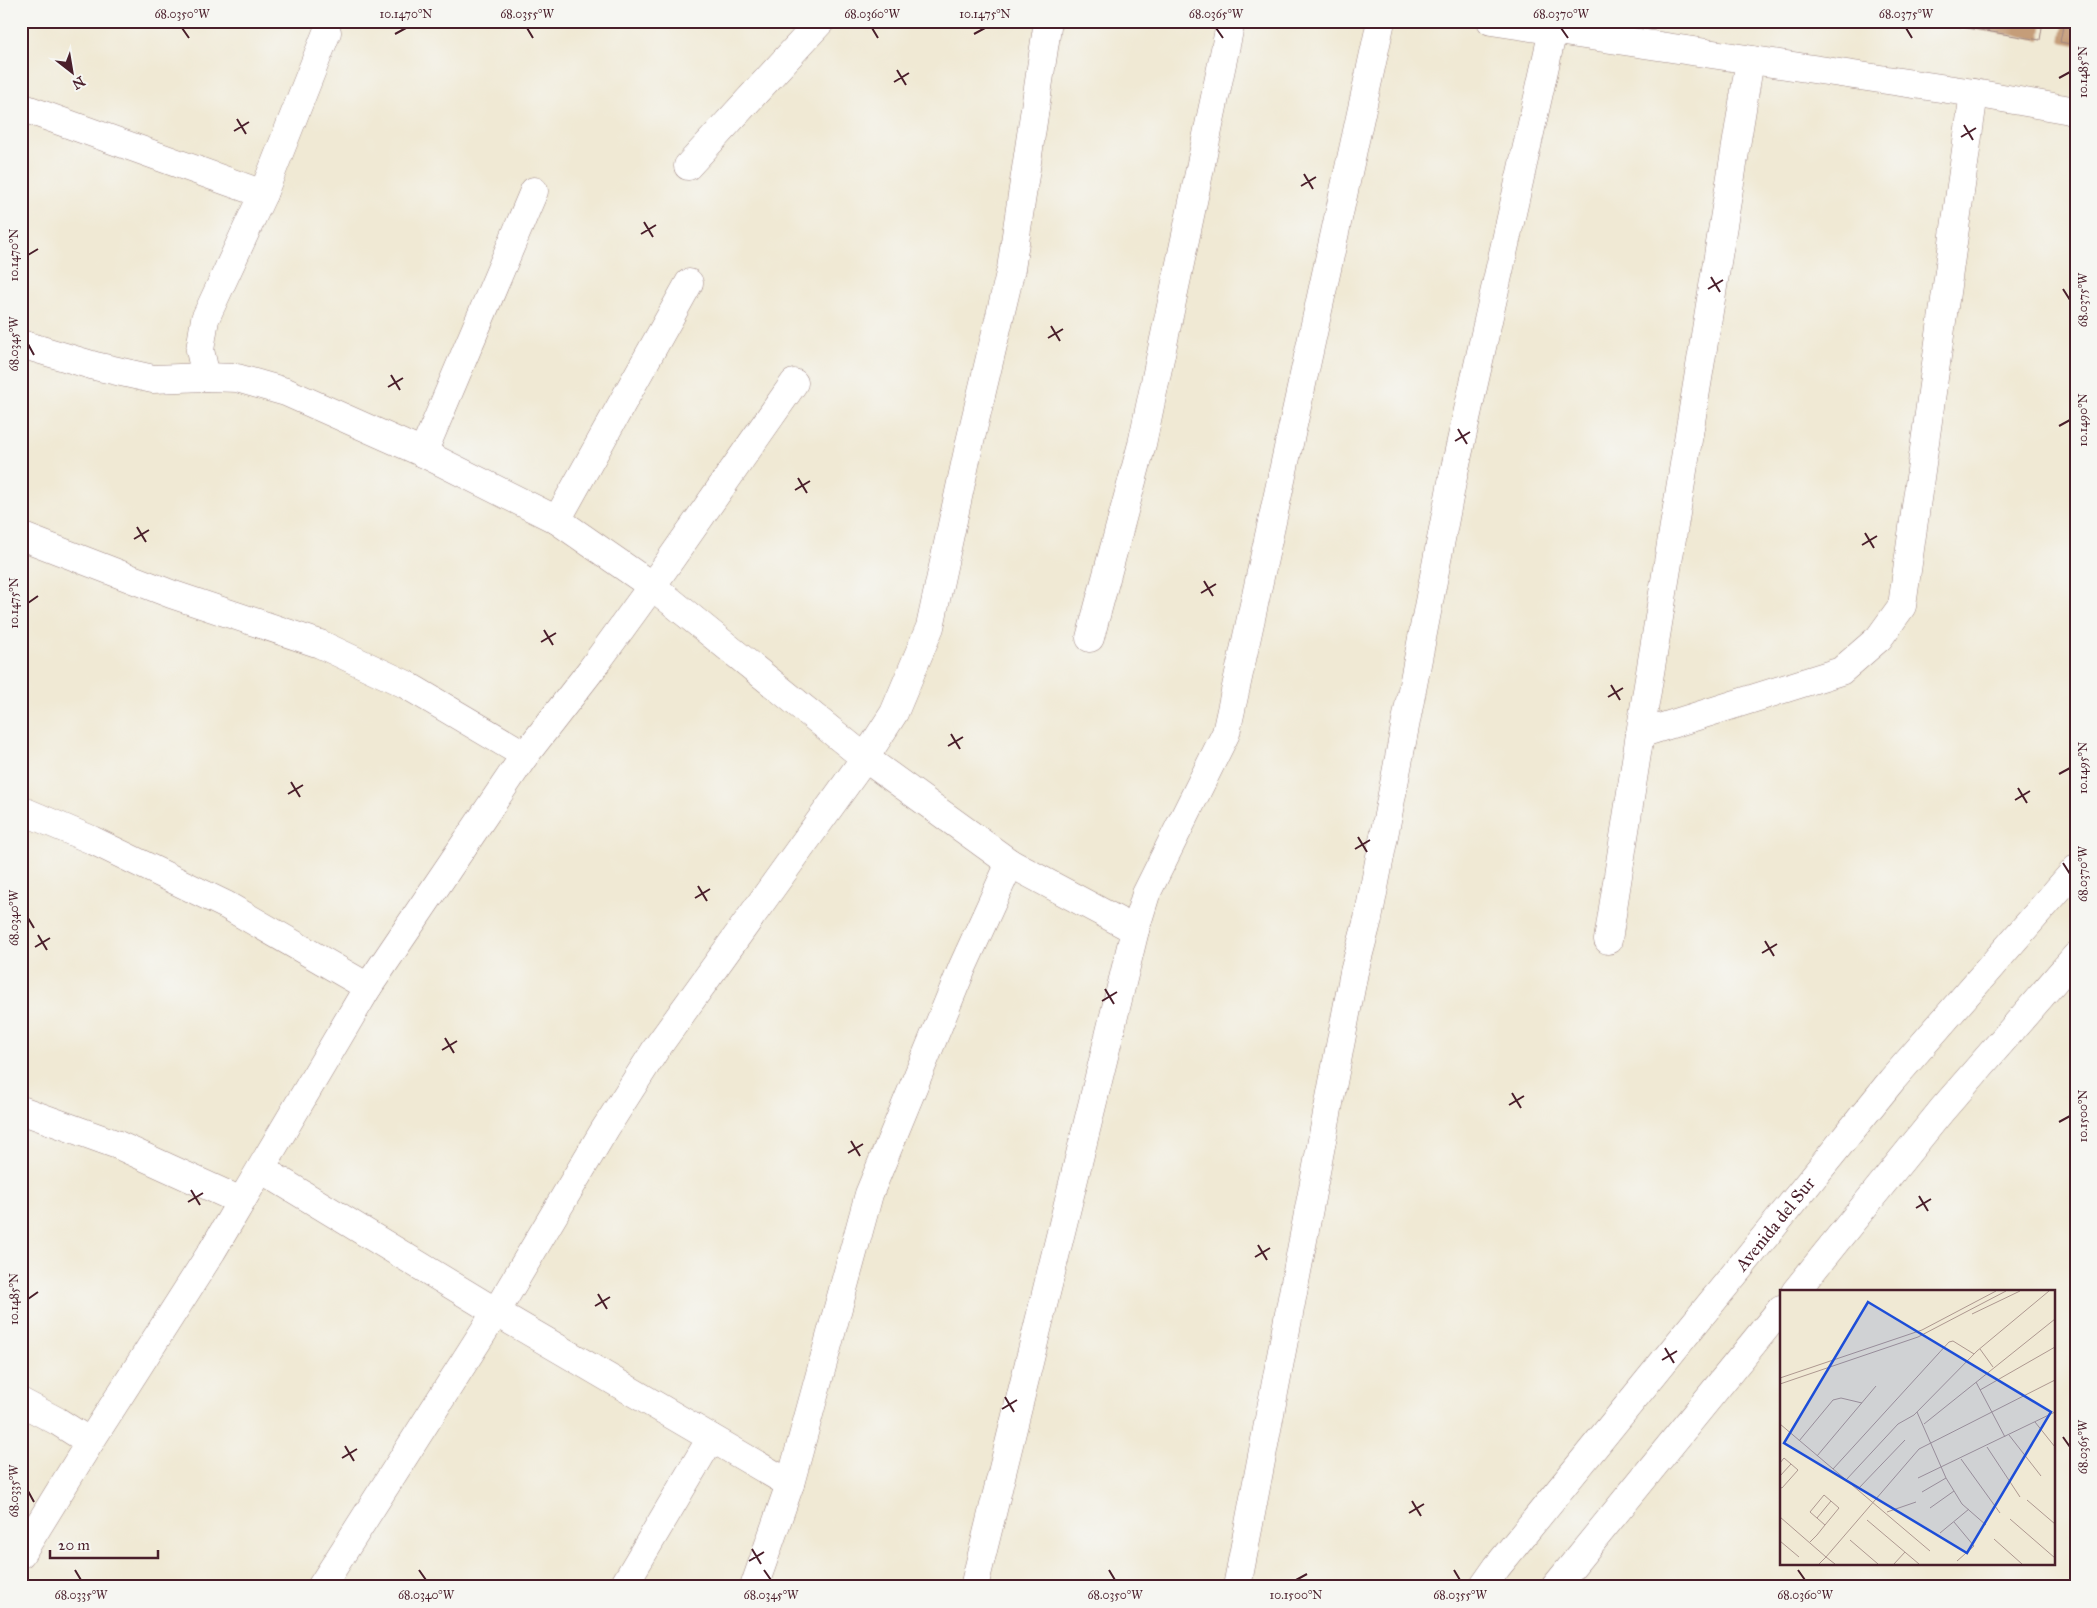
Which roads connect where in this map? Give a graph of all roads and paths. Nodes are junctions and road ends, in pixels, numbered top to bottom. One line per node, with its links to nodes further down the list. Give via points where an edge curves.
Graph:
1 (821, 21): 12 (main road)
2 (1048, 21): 26 (main road, via 1011,269 966,455 930,627 894,712)
3 (1231, 21): 23 (main road, via 1142,444)
4 (1381, 21): 30 (main road, via 1226,734 1146,894)
5 (1491, 21): 6 (main road)
6 (1552, 30): 8 (main road); 49 (main road, via 1452,477)
7 (327, 32): 14 (main road)
8 (1750, 60): 9 (main road); 24 (main road)
9 (1974, 93): 11 (main road); 24 (main road, via 1902,606 1879,638 1841,671)
10 (21, 107): 14 (main road)
11 (2076, 112)
12 (688, 166)
13 (534, 191): 19 (main road)
14 (263, 194): 17 (main road, via 205,319 200,350)
15 (689, 283): 20 (main road)
16 (21, 344): 17 (main road, via 153,379)
17 (206, 377): 19 (main road, via 237,378 286,392)
18 (794, 383): 22 (main road)
19 (423, 453): 20 (main road)
20 (557, 520): 22 (main road)
21 (21, 536): 25 (main road, via 171,594 320,644 405,684)
22 (652, 586): 25 (main road); 26 (main road)
23 (1090, 638)
24 (1640, 734): 31 (main road)
25 (525, 755): 33 (main road)
26 (865, 758): 28 (main road); 39 (main road, via 651,1057)
27 (21, 810): 33 (main road, via 92,840 226,905)
28 (1010, 863): 30 (main road); 43 (main road, via 963,966 869,1194)
29 (2076, 869): 50 (main road, Avenida del Sur, via 1892,1080)
30 (1136, 930): 48 (main road)
31 (1608, 940)
32 (2076, 956): 37 (main road, via 1942,1110)
33 (368, 987): 35 (main road)
34 (21, 1110): 36 (main road, via 118,1145)
35 (261, 1169): 36 (main road); 39 (main road)
36 (241, 1201): 42 (main road)
37 (1797, 1290)
38 (1780, 1310): 51 (main road)
39 (496, 1312): 41 (main road); 45 (main road)
40 (21, 1402): 42 (main road)
41 (711, 1438): 43 (main road); 46 (main road)
42 (90, 1442): 44 (main road)
43 (790, 1484): 47 (main road)
44 (21, 1554)
45 (321, 1587)
46 (623, 1587)
47 (754, 1587)
48 (974, 1587)
49 (1237, 1587)
50 (1483, 1587)
51 (1554, 1587)

